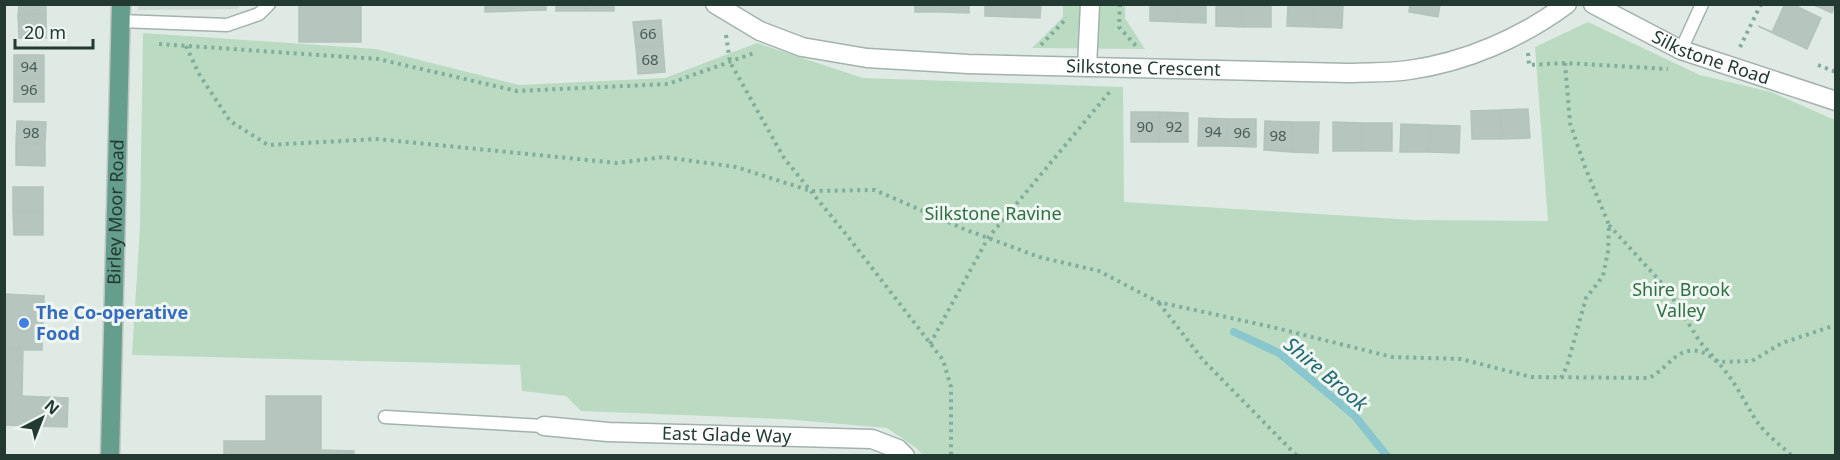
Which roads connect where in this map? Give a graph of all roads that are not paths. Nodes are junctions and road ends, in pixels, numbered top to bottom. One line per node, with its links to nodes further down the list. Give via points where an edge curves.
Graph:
1 (269, 4): 7 (lane, via 259,14 227,25)
2 (1090, 4): 9 (street)
3 (1567, 4): 9 (street, Silkstone Crescent, via 1502,43 1409,70 1349,73)
4 (1593, 4): 8 (street, Silkstone Road)
5 (1702, 4): 8 (lane)
6 (719, 8): 9 (street, Silkstone Crescent, via 760,31 802,47 867,58)
7 (121, 13): 13 (main road, Birley Moor Road)
8 (1681, 50): 10 (street, Silkstone Road)
9 (1087, 67)
10 (1836, 101)
11 (385, 417): 12 (lane)
12 (544, 426): 14 (street, East Glade Way, via 608,432 872,439 898,449)
13 (110, 456)
14 (905, 456)

